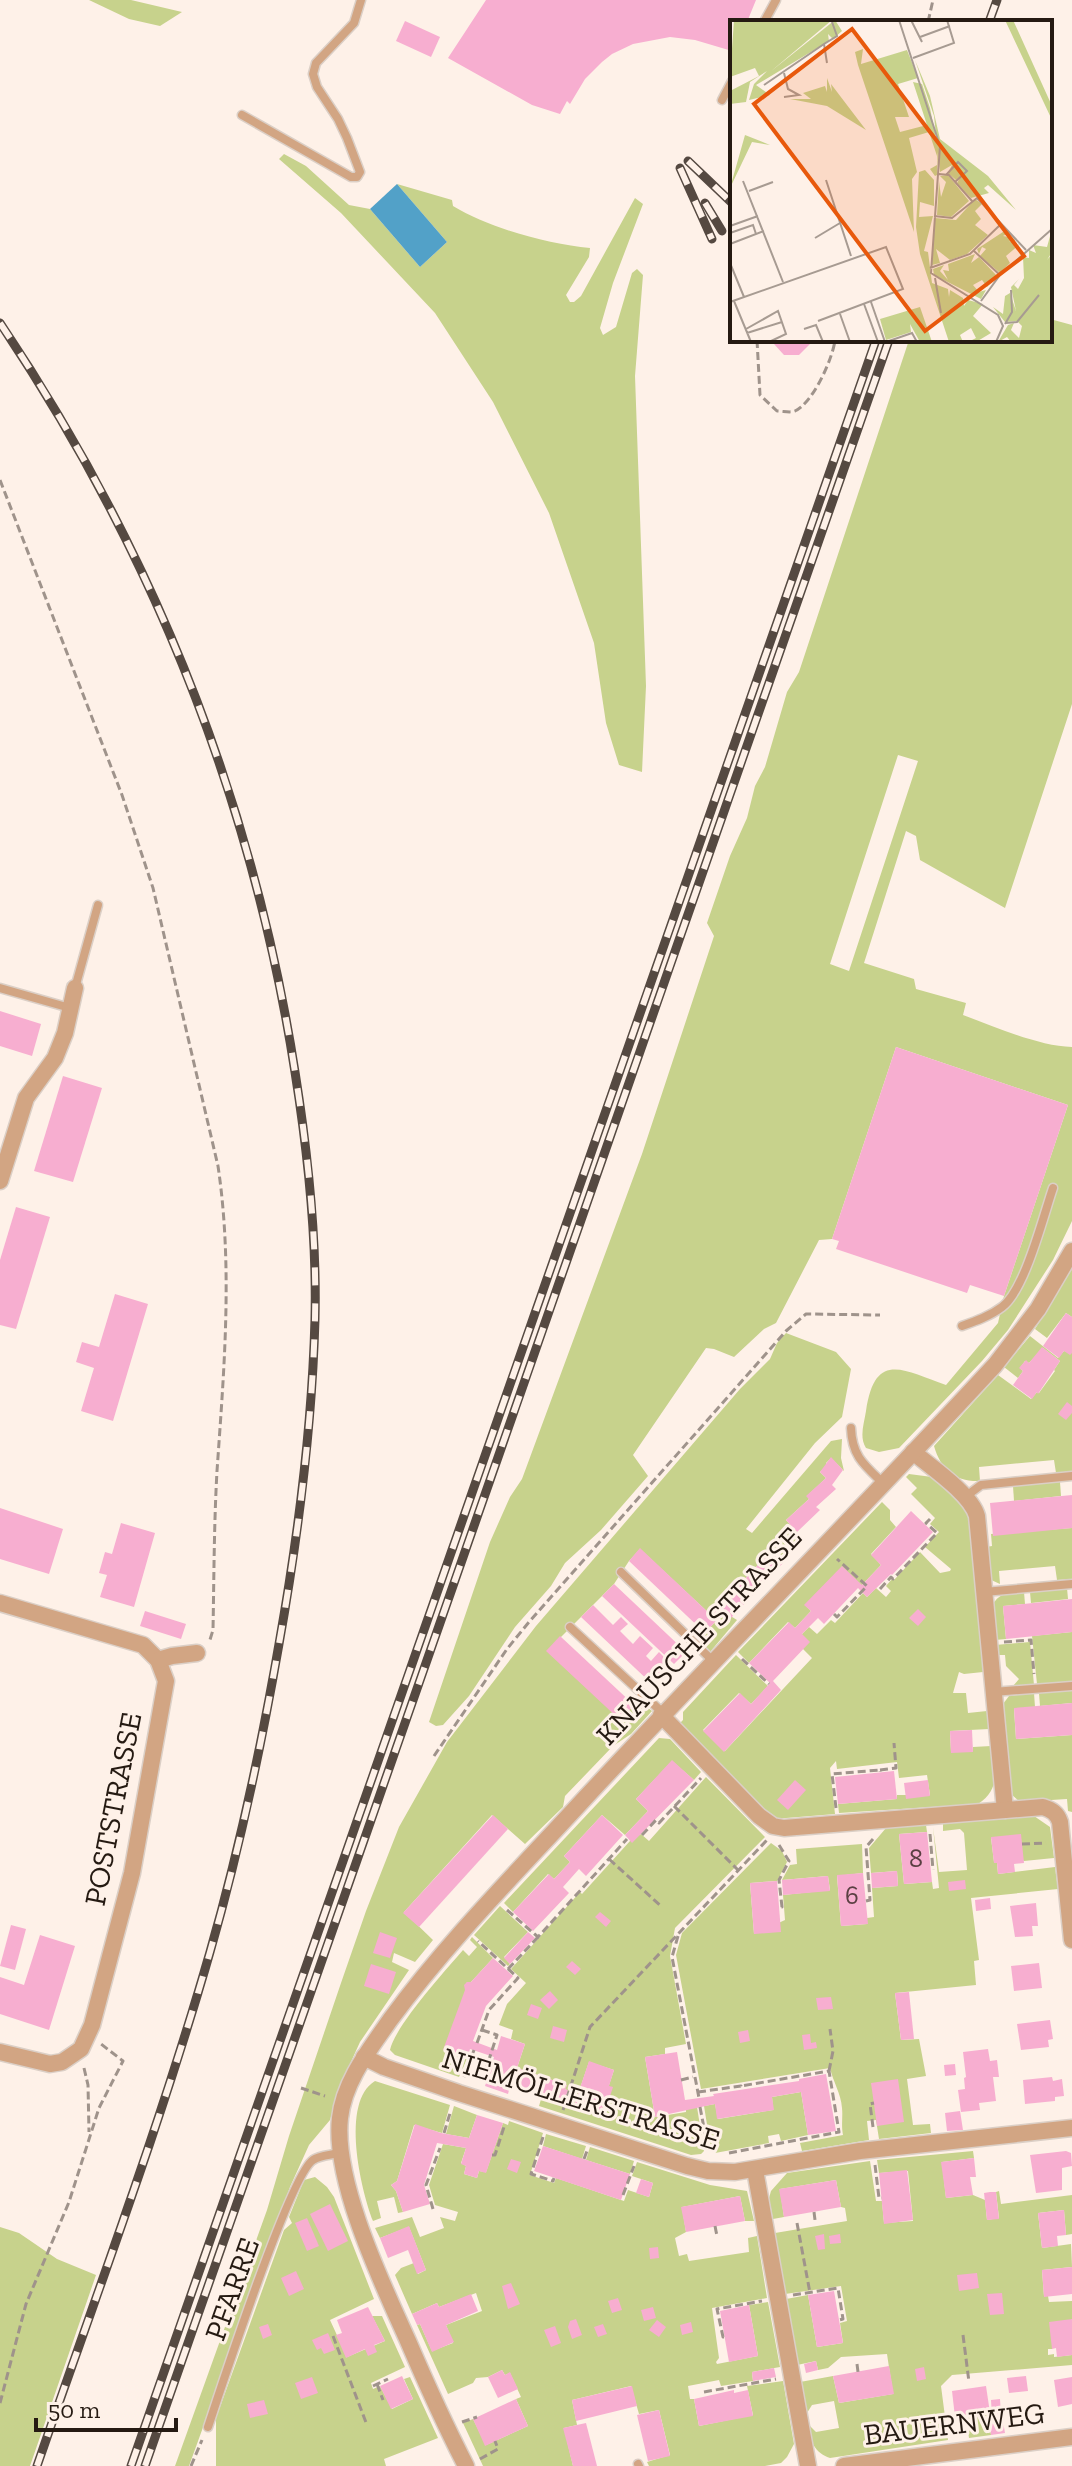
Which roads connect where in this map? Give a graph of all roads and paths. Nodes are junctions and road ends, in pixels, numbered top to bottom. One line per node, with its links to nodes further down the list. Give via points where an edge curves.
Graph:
1 (361, 0): 8 (lane, via 354,23 316,63 313,74 347,138 360,172 357,177)
2 (776, 0): 4 (lane)
3 (933, 0): 5 (path)
4 (765, 20)
5 (928, 20)
6 (730, 85): 7 (lane)
7 (722, 100)
8 (242, 115)
9 (757, 342): 10 (path, via 760,395 777,411 794,412 814,391)
10 (835, 342)
11 (0, 480): 37 (path, via 153,888 218,1166 225,1212 227,1319 213,1630 208,1645)
12 (98, 905): 14 (lane)
13 (0, 988): 15 (lane)
14 (75, 988): 15 (street)
15 (71, 1008): 16 (street, via 55,1058 26,1098)
16 (0, 1181)
17 (1053, 1188): 20 (lane, via 1010,1299)
18 (1072, 1251): 22 (street, KNAUSCHE STRASSE, via 995,1365)
19 (880, 1315): 46 (path, via 806,1314 786,1331 529,1622)
20 (962, 1326)
21 (851, 1428): 24 (lane, via 854,1450)
22 (913, 1452): 24 (street, KNAUSCHE STRASSE); 25 (street)
23 (1072, 1476): 25 (lane, via 981,1485)
24 (883, 1483): 27 (street, KNAUSCHE STRASSE)
25 (965, 1497): 31 (street, via 977,1516)
26 (930, 1519): 30 (path, via 926,1523 937,1533)
27 (823, 1545): 33 (path, via 867,1586 837,1617); 36 (street, KNAUSCHE STRASSE)
28 (621, 1572): 39 (lane)
29 (1072, 1584): 31 (lane)
30 (880, 1589)
31 (984, 1592): 35 (street)
32 (0, 1603): 38 (street, via 143,1645)
33 (834, 1614)
34 (570, 1627): 44 (lane)
35 (989, 1644): 42 (path, via 1031,1640); 43 (street)
36 (728, 1645): 39 (street, KNAUSCHE STRASSE); 40 (path)
37 (197, 1653): 38 (street)
38 (158, 1660): 74 (street, POSTSTRASSE, via 166,1681 132,1873)
39 (713, 1661): 44 (street, KNAUSCHE STRASSE)
40 (769, 1684)
41 (1072, 1686): 42 (lane)
42 (1036, 1689): 43 (lane)
43 (992, 1692): 49 (street)
44 (662, 1714): 47 (street); 61 (street, KNAUSCHE STRASSE)
45 (894, 1743): 51 (path, via 896,1768 832,1774)
46 (434, 1756)
47 (712, 1767): 48 (path); 51 (street, via 773,1826)
48 (674, 1806): 52 (path); 59 (path)
49 (1005, 1810): 50 (street); 55 (street, via 1043,1807 1055,1812)
50 (928, 1816): 51 (street); 60 (path)
51 (837, 1823)
52 (642, 1835)
53 (627, 1839): 58 (path)
54 (1022, 1844): 55 (path)
55 (1065, 1845): 70 (street)
56 (866, 1847): 62 (path)
57 (604, 1856): 58 (path)
58 (609, 1859): 63 (path); 66 (path)
59 (738, 1870): 64 (path, via 769,1838 779,1845 789,1861 779,1880); 68 (path)
60 (933, 1870)
61 (493, 1896): 67 (street, KNAUSCHE STRASSE); 69 (path)
62 (866, 1901)
63 (662, 1907)
64 (779, 1907)
65 (551, 1912): 66 (path)
66 (556, 1916): 69 (path)
67 (464, 1928): 71 (path); 78 (street, KNAUSCHE STRASSE)
68 (679, 1932): 80 (path, via 672,1957); 91 (path, via 590,2027)
69 (538, 1937): 71 (path)
70 (1072, 1940)
71 (508, 1969): 73 (path, via 518,1978 489,2010)
72 (830, 2029): 79 (path)
73 (482, 2030): 75 (path); 86 (path, via 497,2035)
74 (84, 2042): 77 (street, via 62,2062 50,2064); 95 (path); 95 (path, via 123,2061)
75 (477, 2043)
76 (474, 2050): 82 (path)
77 (0, 2052)
78 (364, 2057): 82 (street, NIEMÖLLERSTRASSE); 87 (street, KNAUSCHE STRASSE)
79 (829, 2071): 84 (path); 100 (path, via 839,2132)
80 (695, 2077): 81 (path); 84 (path)
81 (681, 2080)
82 (460, 2085): 86 (street, NIEMÖLLERSTRASSE); 94 (path)
83 (301, 2088): 87 (path)
84 (698, 2092): 85 (path)
85 (699, 2098)
86 (477, 2099): 90 (street, NIEMÖLLERSTRASSE)
87 (344, 2103): 99 (street, KNAUSCHE STRASSE)
88 (874, 2103): 92 (path)
89 (700, 2107): 103 (path)
90 (509, 2109): 91 (street, NIEMÖLLERSTRASSE); 101 (path)
91 (553, 2124): 98 (street, NIEMÖLLERSTRASSE); 104 (path, via 531,2174)
92 (873, 2127)
93 (1072, 2128): 97 (street, NIEMÖLLERSTRASSE)
94 (444, 2133)
95 (89, 2136): 126 (path, via 69,2202 26,2304)
96 (440, 2148): 107 (path, via 425,2185)
97 (873, 2149): 102 (street, NIEMÖLLERSTRASSE); 106 (path)
98 (639, 2151): 103 (street, NIEMÖLLERSTRASSE); 105 (path)
99 (342, 2152): 128 (lane, PFARRE, via 312,2160 298,2179); 131 (street, KNAUSCHE STRASSE, via 366,2242)
100 (724, 2154)
101 (492, 2155)
102 (755, 2170): 103 (street, NIEMÖLLERSTRASSE); 114 (street)
103 (708, 2171)
104 (554, 2178)
105 (623, 2195)
106 (882, 2198)
107 (433, 2209)
108 (814, 2212): 109 (path)
109 (815, 2220)
110 (797, 2223): 113 (path)
111 (715, 2226): 112 (path)
112 (717, 2236)
113 (810, 2293): 114 (path); 115 (path, via 838,2288 843,2319)
114 (779, 2298): 118 (path, via 717,2309); 121 (street)
115 (839, 2320)
116 (963, 2335): 123 (path)
117 (333, 2336): 127 (path)
118 (724, 2337)
119 (857, 2364): 120 (path)
120 (858, 2372)
121 (791, 2377): 124 (path); 134 (street)
122 (388, 2379): 125 (path, via 375,2385)
123 (969, 2382)
124 (704, 2392)
125 (383, 2400)
126 (0, 2403)
127 (367, 2425)
128 (208, 2427): 133 (path)
129 (1072, 2437): 132 (street, BAUERNWEG)
130 (495, 2441): 131 (path, via 498,2449)
131 (463, 2465)
132 (864, 2465): 135 (street, BAUERNWEG)
133 (191, 2466)
134 (808, 2466)
135 (844, 2466)

